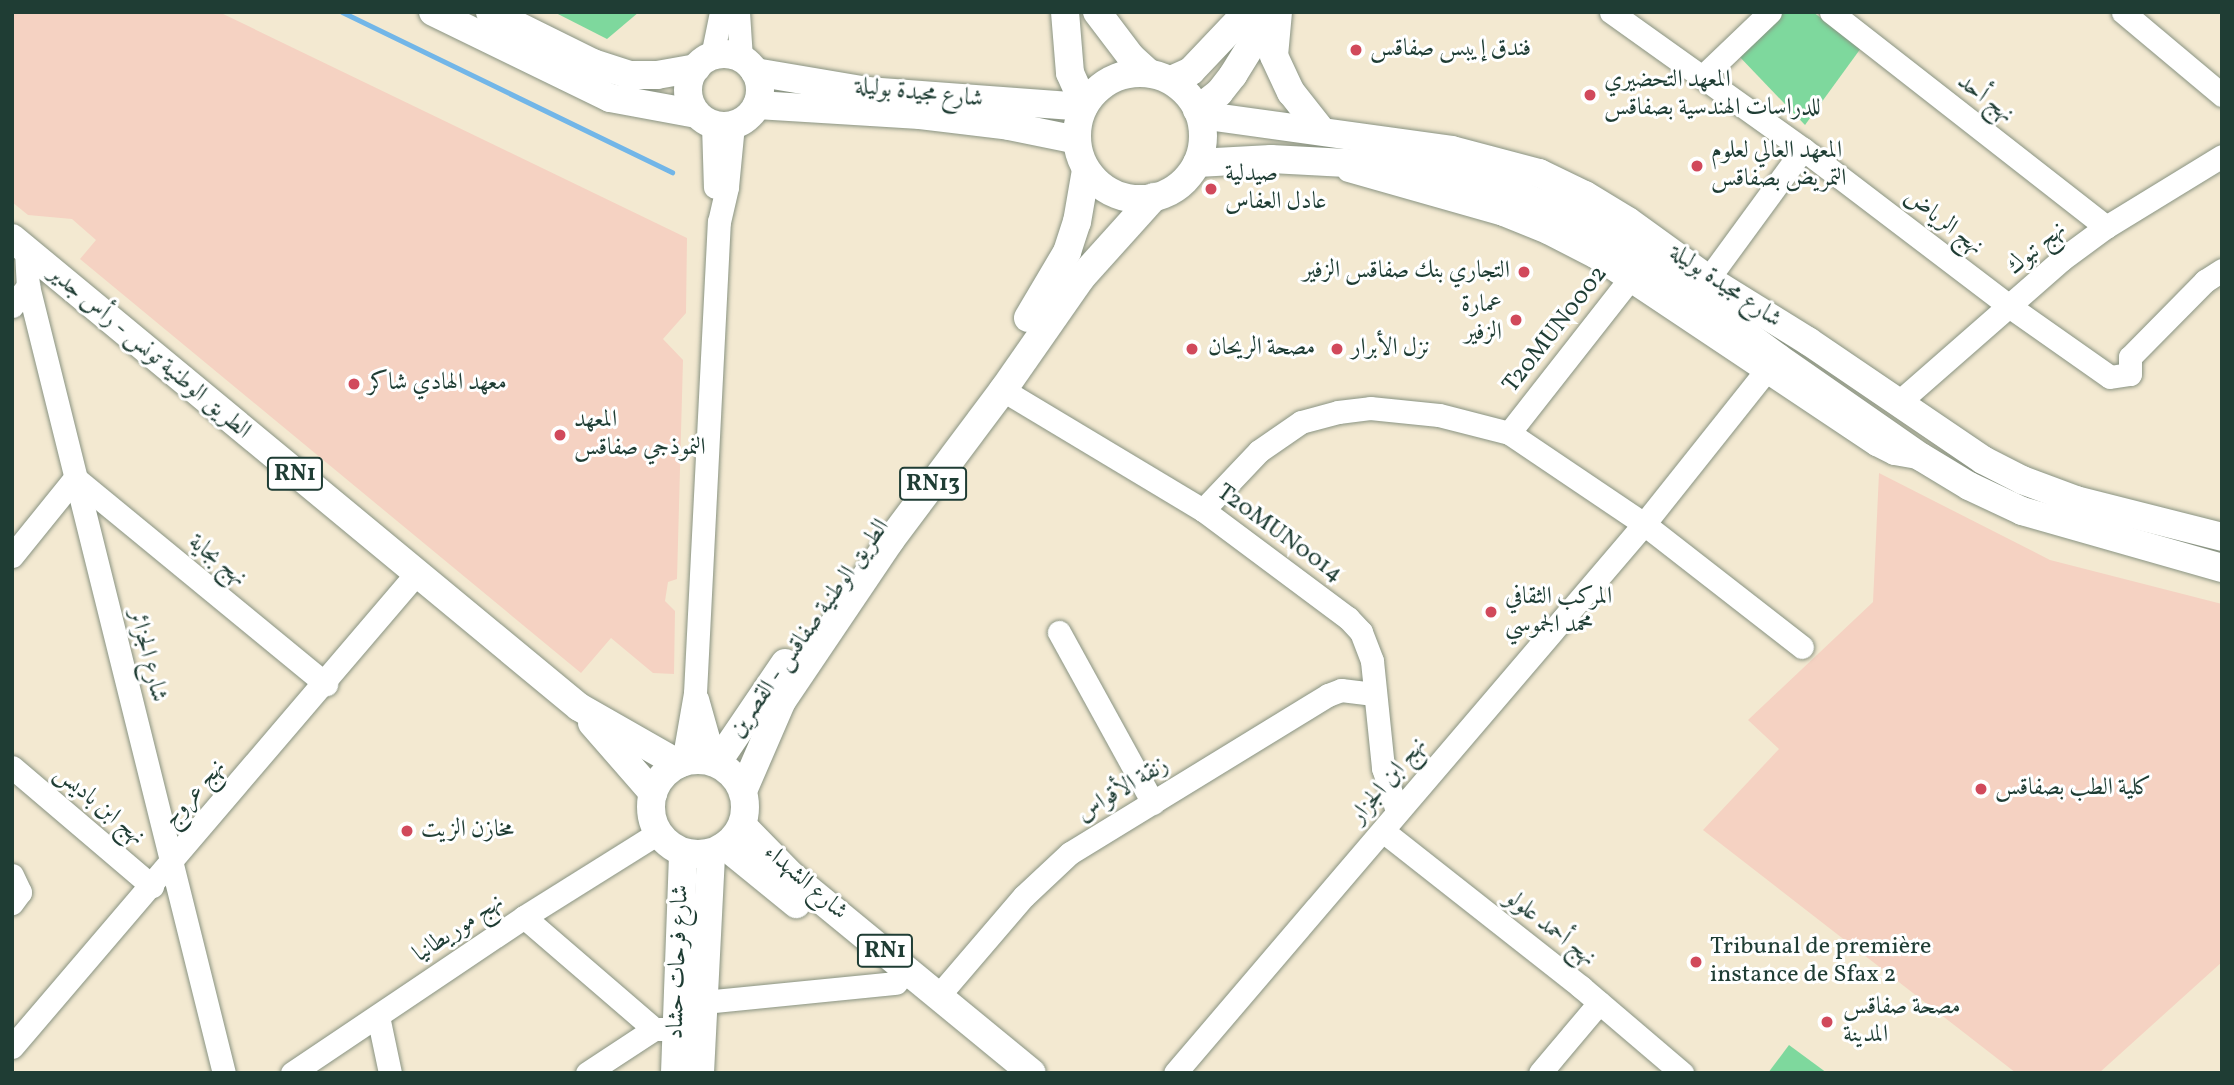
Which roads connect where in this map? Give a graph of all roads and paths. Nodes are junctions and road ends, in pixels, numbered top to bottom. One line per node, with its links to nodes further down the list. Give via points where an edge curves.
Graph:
1 (433, 12): 23 (main road, via 610,98)
2 (490, 12): 15 (main road, شارع مجيدة بوليلة, via 593,63 630,75 657,75)
3 (722, 12): 15 (street)
4 (738, 12): 16 (street)
5 (1065, 12): 21 (main road, via 1070,73)
6 (1097, 12): 17 (main road, via 1131,57)
7 (1247, 12): 14 (main road)
8 (1272, 12): 22 (main road, via 1233,75)
9 (1278, 12): 24 (main road, via 1274,40 1278,67)
10 (1611, 12): 18 (street, نهج الرياض)
11 (1770, 12): 18 (street)
12 (1831, 12): 31 (street, نهج أحد)
13 (2123, 12): 19 (street)
14 (1224, 25): 17 (main road, via 1191,71)
15 (704, 62): 16 (main road, شارع مجيدة بوليلة, via 721,54); 23 (main road, via 691,77 688,96)
16 (748, 65): 20 (main road, via 760,94); 21 (main road, شارع مجيدة بوليلة, via 867,91)
17 (1160, 77): 21 (main road, via 1130,73 1112,78 1096,89); 22 (main road, via 1187,93)
18 (1702, 77): 26 (street, نهج الرياض)
19 (2222, 95)
20 (757, 105): 23 (main road, via 743,121); 25 (main road, شارع مجيدة بوليلة, via 920,115)
21 (1084, 106): 25 (main road)
22 (1198, 112): 24 (main road, شارع مجيدة بوليلة); 28 (main road, via 1202,148)
23 (714, 121): 55 (street, via 719,222 695,693 708,738)
24 (1321, 130): 35 (main road, شارع مجيدة بوليلة, via 1452,149 1539,173 1628,221)
25 (1077, 140): 29 (main road)
26 (1803, 149): 35 (street); 38 (street, نهج الرياض)
27 (2222, 156): 31 (street, نهج تبوك)
28 (1196, 163): 30 (main road, via 1179,185); 33 (main road, شارع مجيدة بوليلة, via 1271,159 1384,166 1476,182 1516,193 1581,222)
29 (1086, 170): 30 (main road, via 1116,194); 55 (main road, الطريق الوطنية صفاقس - القصرين / RN13, via 1074,232 1048,289)
30 (1154, 197): 40 (main road, الطريق الوطنية صفاقس - القصرين / RN13, via 1081,278)
31 (2106, 227): 38 (street, نهج تبوك)
32 (19, 244): 36 (street, شارع الجزائر); 49 (main road, الطريق الوطنية تونس - رأس جدير / RN1)
33 (1637, 270): 39 (main road, شارع مجيدة بوليلة); 42 (street, T20MUN0002)
34 (2222, 270): 38 (street, نهج الرياض, via 2161,322 2130,356 2130,374 2118,378 2110,377)
35 (1708, 279): 41 (main road, شارع مجيدة بوليلة)
36 (28, 285): 37 (street); 43 (street, شارع الجزائر)
37 (12, 306)
38 (2009, 306): 41 (street, نهج تبوك)
39 (1771, 365): 45 (street, نهج ابن الجزار); 48 (main road, شارع مجيدة بوليلة, via 1969,486 2022,511)
40 (1003, 390): 44 (street, T20MUN0014); 57 (main road, الطريق الوطنية صفاقس - القصرين / RN13, via 890,541 802,670 782,701)
41 (1899, 401): 46 (main road, شارع مجيدة بوليلة, via 1983,460 2022,480 2076,500)
42 (1509, 433): 44 (street, via 1400,410 1370,408 1319,416 1280,434 1259,451); 45 (street)
43 (75, 478): 47 (street); 52 (street, نهج بجاية); 64 (street, شارع الجزائر)
44 (1203, 510): 53 (street, T20MUN0014, via 1348,618 1368,646)
45 (1644, 524): 51 (street); 60 (street, نهج ابن الجزار)
46 (2222, 537)
47 (12, 556)
48 (2222, 568)
49 (416, 574): 52 (street, نهج عروج); 54 (main road, الطريق الوطنية تونس - رأس جدير / RN1)
50 (1059, 632): 59 (street)
51 (1802, 648)
52 (326, 684): 64 (street, نهج عروج)
53 (1374, 694): 59 (street, زنقة الأقواس, via 1351,690 1328,695); 60 (street, T20MUN0014, via 1383,768)
54 (579, 707): 55 (main road, الطريق الوطنية تونس - رأس جدير / RN1); 58 (main road, الطريق الوطنية تونس - رأس جدير / RN1)
55 (697, 762): 57 (main road, RN1, via 728,770); 58 (main road, via 667,771)
56 (12, 767): 66 (street, نهج ابن باديس)
57 (743, 791): 63 (main road, via 745,808)
58 (653, 793): 62 (main road, via 651,807)
59 (1153, 803): 70 (street, زنقة الأقواس, via 1056,864)
60 (1398, 811): 61 (street, نهج ابن الجزار)
61 (1383, 831): 72 (street, نهج أحمد علولو); 84 (street, نهج ابن الجزار)
62 (658, 833): 63 (main road, RN1, via 674,848); 68 (street, نهج موريطانيا)
63 (715, 844): 69 (main road, شارع الشهداء / RN1); 70 (main road, شارع الشهداء / RN1, via 792,876); 71 (main road, شارع فرحات حشاد); 74 (main road, شارع فرحات حشاد)
64 (172, 861): 66 (street, نهج عروج); 76 (street, شارع الجزائر)
65 (12, 874): 67 (street, via 20,892)
66 (152, 886): 75 (street, نهج عروج)
67 (12, 902)
68 (524, 917): 73 (street, نهج موريطانيا); 74 (street)
69 (896, 983): 71 (street); 82 (main road, شارع الشهداء / RN1)
70 (939, 995): 83 (main road, شارع الشهداء / RN1)
71 (704, 1002): 81 (main road, شارع فرحات حشاد)
72 (1599, 1003): 85 (street); 86 (street, نهج أحمد علولو)
73 (378, 1016): 77 (street, نهج موريطانيا); 78 (street)
74 (666, 1029): 79 (street); 80 (main road, شارع فرحات حشاد)
75 (12, 1048)
76 (224, 1073)
77 (292, 1073)
78 (390, 1073)
79 (587, 1073)
80 (675, 1073)
81 (700, 1073)
82 (1004, 1073)
83 (1032, 1073)
84 (1175, 1073)
85 (1540, 1073)
86 (1682, 1073)

